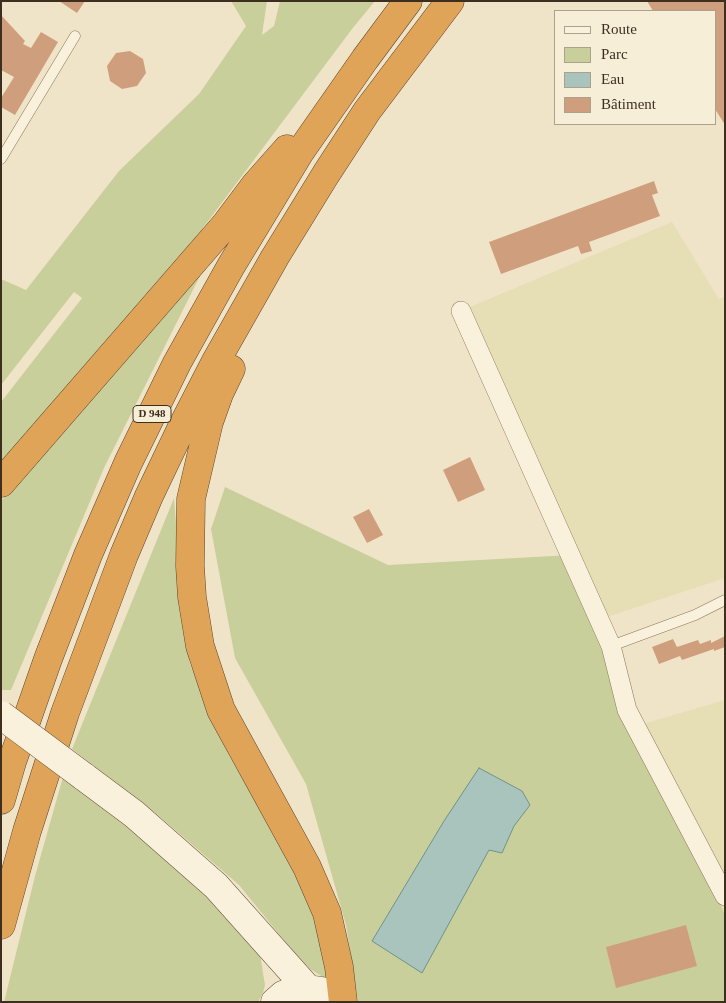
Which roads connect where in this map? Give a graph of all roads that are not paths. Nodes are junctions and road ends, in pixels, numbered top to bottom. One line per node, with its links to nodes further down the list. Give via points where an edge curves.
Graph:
1 (408, 1): 4 (highway, D 948)
2 (450, 1): 6 (highway, D 948, via 368,111)
3 (75, 36): 5 (lane)
4 (365, 59): 8 (highway); 12 (highway, D 948, via 300,152 231,266 173,371 88,555 48,659)
5 (1, 159)
6 (275, 257): 14 (highway, D 948, via 186,420 124,556 46,766); 19 (highway, via 271,296 219,394 201,452 191,499 192,598 200,646 221,710 307,867 327,913)
7 (461, 312): 10 (street)
8 (1, 483)
9 (725, 600): 10 (lane, via 695,615)
10 (611, 646): 13 (street, via 627,710)
11 (1, 715): 15 (street, bridge, via 134,814 210,880)
12 (1, 800)
13 (725, 896)
14 (1, 925)
15 (267, 942): 16 (street); 17 (street)
16 (308, 989): 17 (street, via 295,990); 18 (street, via 322,991)
17 (274, 1002)
18 (338, 1002)
19 (343, 1002)

